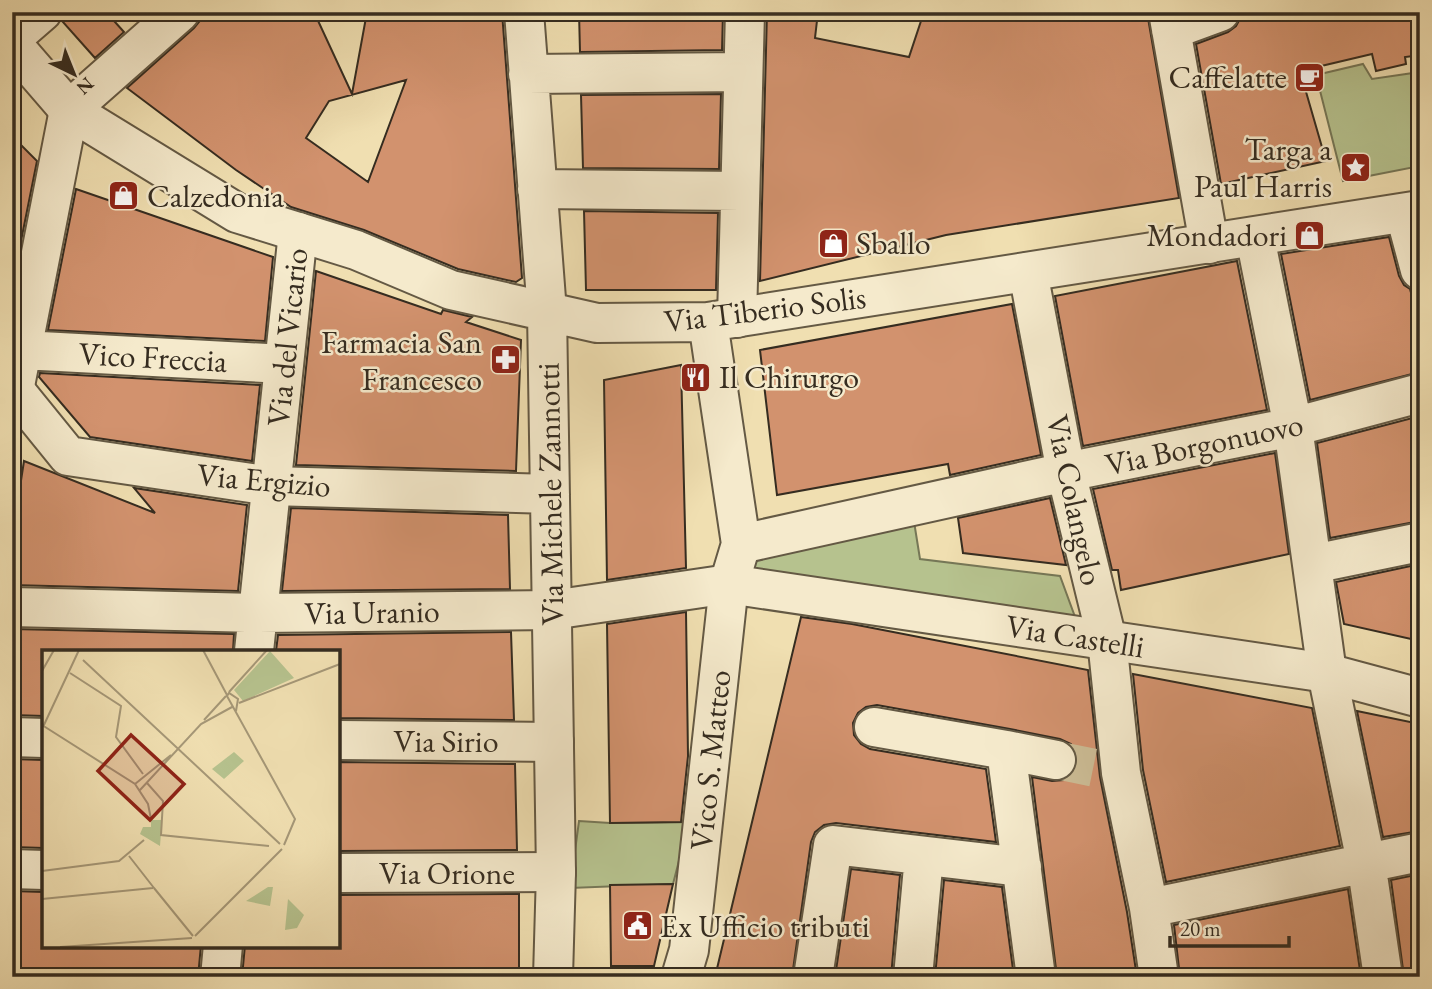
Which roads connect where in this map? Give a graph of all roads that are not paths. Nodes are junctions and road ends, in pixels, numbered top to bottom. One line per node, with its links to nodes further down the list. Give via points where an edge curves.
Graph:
1 (41, 12): 7 (street)
2 (180, 12): 11 (street)
3 (524, 12): 10 (street, Via Michele Zannotti)
4 (745, 12): 9 (street)
5 (1220, 12): 6 (street)
6 (1169, 21): 17 (street)
7 (12, 38)
8 (12, 44): 11 (street, Via Tiberio Solis)
9 (743, 72): 10 (street); 13 (street)
10 (528, 74): 12 (street, Via Michele Zannotti)
11 (69, 110): 15 (street, Via Tiberio Solis, via 237,213); 22 (street)
12 (537, 189): 13 (street); 20 (street, Via Michele Zannotti)
13 (740, 191): 21 (street)
14 (1413, 212): 16 (street, Via Tiberio Solis); 18 (street)
15 (298, 232): 20 (street, Via Tiberio Solis, via 356,250 451,290); 23 (street, Via del Vicario)
16 (1255, 237): 17 (street, Via Tiberio Solis); 26 (street)
17 (1209, 244): 19 (street, Via Tiberio Solis)
18 (1420, 270)
19 (1028, 272): 21 (street, Via Tiberio Solis); 27 (street, Via Colangelo)
20 (547, 312): 21 (street, Via Tiberio Solis, via 597,323); 29 (street, Via Michele Zannotti)
21 (722, 320): 31 (street)
22 (22, 350): 23 (street, Vico Freccia); 24 (street)
23 (284, 364): 28 (street, Via del Vicario)
24 (13, 393): 28 (street, Via Ergizio, via 68,456)
25 (1420, 393): 26 (street, Via Borgonuovo)
26 (1293, 427): 27 (street, Via Borgonuovo); 32 (street)
27 (1066, 472): 31 (street, Via Borgonuovo); 37 (street, Via Colangelo)
28 (271, 486): 29 (street, Via Ergizio); 36 (street, Via del Vicario)
29 (550, 494): 35 (street, Via Michele Zannotti)
30 (1420, 542): 32 (street)
31 (741, 544): 33 (street, Vico S. Matteo)
32 (1313, 564): 39 (street)
33 (729, 584): 35 (street, Via Uranio); 37 (street, Via Castelli); 60 (street, Vico S. Matteo, via 689,950)
34 (12, 607): 36 (street, Via Uranio)
35 (552, 610): 36 (street, Via Uranio); 45 (street, Via Michele Zannotti)
36 (258, 614): 38 (street, Via del Vicario)
37 (1107, 640): 39 (street, Via Castelli); 56 (street, Via Colangelo, via 1110,771)
38 (254, 650)
39 (1327, 673): 40 (street, Via Castelli); 50 (street)
40 (1420, 698)
41 (874, 727): 46 (street)
42 (12, 737): 43 (street)
43 (42, 738)
44 (340, 740): 45 (street, Via Sirio)
45 (554, 742): 54 (street, Via Michele Zannotti)
46 (1006, 750): 47 (street); 51 (street)
47 (1056, 760)
48 (1420, 852): 50 (street)
49 (924, 856): 51 (street); 61 (street, via 833,845); 62 (street)
50 (1366, 862): 56 (street); 65 (street)
51 (1022, 867): 63 (street)
52 (12, 869): 53 (street)
53 (42, 870)
54 (556, 872): 55 (street, Via Orione); 59 (street, Via Michele Zannotti)
55 (340, 873)
56 (1149, 908): 64 (street, Via Colangelo)
57 (223, 947): 58 (street)
58 (220, 977)
59 (553, 977)
60 (681, 977)
61 (813, 977)
62 (913, 977)
63 (1036, 977)
64 (1159, 977)
65 (1384, 977)

